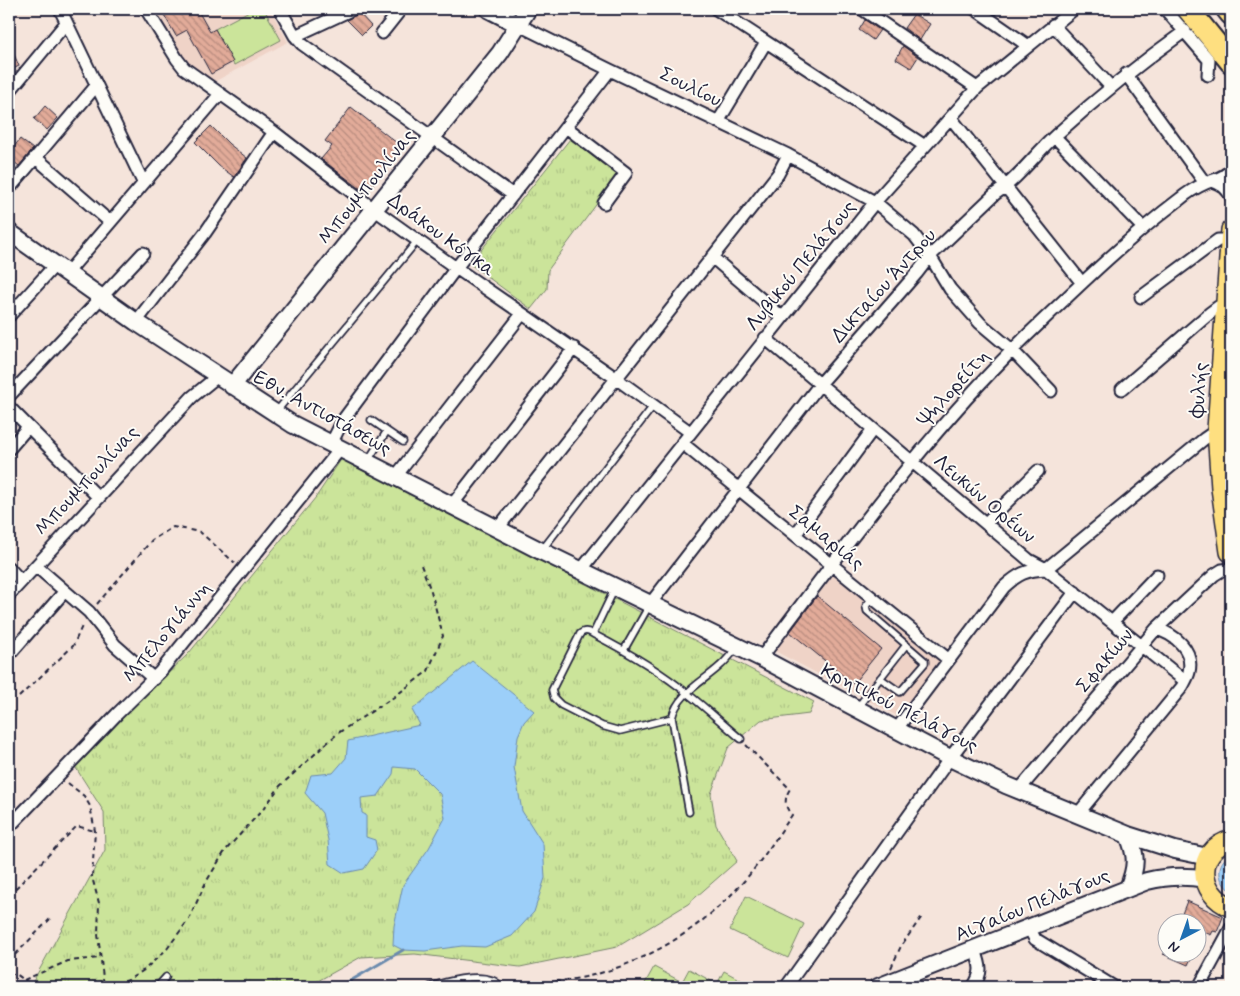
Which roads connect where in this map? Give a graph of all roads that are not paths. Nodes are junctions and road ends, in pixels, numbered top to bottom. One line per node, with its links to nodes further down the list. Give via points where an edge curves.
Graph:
1 (60, 9): 16 (street)
2 (146, 9): 34 (street, Δράκου Κόγκα, via 176,59)
3 (280, 9): 21 (street)
4 (353, 9): 21 (street)
5 (401, 9): 20 (street)
6 (488, 9): 17 (street, Σουλίου)
7 (528, 9): 17 (street, Μπουμπουλίνας)
8 (716, 9): 22 (street)
9 (862, 9): 32 (street)
10 (975, 9): 24 (street)
11 (1074, 9): 18 (street, Λυβικού Πελάγους)
12 (1165, 9): 19 (street)
13 (1188, 9): 23 (highway)
14 (1227, 9): 15 (highway)
15 (1231, 14)
16 (66, 23): 30 (street); 33 (street)
17 (519, 25): 26 (street, Σουλίου); 40 (street, Μπουμπουλίνας, via 500,54)
18 (1053, 25): 24 (street, Λυβικού Πελάγους); 31 (street)
19 (1185, 31): 28 (street, Δικταίου Άντρου); 29 (street, via 1209,60)
20 (382, 33)
21 (295, 36): 40 (street, via 313,53)
22 (766, 42): 36 (street); 41 (street)
23 (1215, 42): 25 (highway); 27 (highway)
24 (1027, 45): 32 (street, Λυβικού Πελάγους)
25 (1231, 62)
26 (610, 70): 36 (street, Σουλίου); 37 (street, Μπελογιάννη)
27 (1231, 73)
28 (1126, 74): 31 (street, Δικταίου Άντρου); 46 (street)
29 (1208, 76)
30 (96, 86): 43 (street); 45 (street)
31 (1111, 87): 39 (street, Δικταίου Άντρου)
32 (977, 88): 35 (street, Λυβικού Πελάγους)
33 (9, 92)
34 (220, 94): 38 (street, Δράκου Κόγκα); 45 (street)
35 (951, 118): 41 (street, Λυβικού Πελάγους); 47 (street)
36 (718, 122): 42 (street, Σουλίου)
37 (566, 127): 49 (street, Μπελογιάννη); 52 (street, via 626,173)
38 (274, 132): 53 (street, Δράκου Κόγκα); 72 (street, via 205,233)
39 (1055, 137): 47 (street, Δικταίου Άντρου); 55 (street)
40 (431, 138): 49 (street); 53 (street, Μπουμπουλίνας)
41 (925, 146): 51 (street, Λυβικού Πελάγους)
42 (788, 155): 51 (street, Σουλίου); 61 (street, via 778,174)
43 (35, 157): 48 (street); 54 (street)
44 (1231, 169): 46 (street, Ψηλορείτη, via 1221,178)
45 (144, 182): 54 (street)
46 (1209, 182): 50 (street, via 1220,184); 55 (street, Ψηλορείτη)
47 (1006, 187): 62 (street, Δικταίου Άντρου); 65 (street)
48 (9, 189)
49 (513, 195): 63 (street, Μπελογιάννη)
50 (1231, 196)
51 (875, 202): 62 (street, Σουλίου, via 914,235); 71 (street, Λυβικού Πελάγους)
52 (604, 203)
53 (375, 210): 58 (street, Δράκου Κόγκα); 80 (street, Μπουμπουλίνας)
54 (110, 222): 64 (street)
55 (1143, 228): 65 (street, Ψηλορείτη)
56 (1231, 230): 59 (main road, Φυλής)
57 (9, 232): 64 (street, Εθν. Αντιστάσεως)
58 (418, 240): 63 (street, Δράκου Κόγκα); 86 (lane)
59 (1231, 240): 67 (street, via 1218,240); 68 (main road, Φυλής)
60 (143, 253): 66 (street)
61 (712, 256): 71 (street); 78 (street)
62 (930, 256): 75 (street, Σουλίου, via 960,301); 79 (street, Δικταίου Άντρου)
63 (456, 268): 69 (street, Δράκου Κόγκα); 95 (street, Μπελογιάννη, via 344,420)
64 (62, 269): 66 (street, Εθν. Αντιστάσεως); 70 (street)
65 (1082, 283): 75 (street, Ψηλορείτη)
66 (102, 297): 72 (street, Εθν. Αντιστάσεως); 83 (street)
67 (1141, 297)
68 (1226, 304): 81 (street, via 1210,312); 92 (main road, Φυλής)
69 (522, 314): 74 (street, Δράκου Κόγκα); 100 (street)
70 (9, 316)
71 (782, 317): 73 (street, Λυβικού Πελάγους)
72 (136, 322): 77 (street, Εθν. Αντιστάσεως)
73 (765, 338): 79 (street, Λευκών Ορέων); 91 (street, Λυβικού Πελάγους)
74 (574, 348): 78 (street, Δράκου Κόγκα); 103 (street)
75 (1012, 350): 82 (street, Σουλίου); 97 (street, Ψηλορείτη)
76 (1231, 363): 92 (main road, Φυλής)
77 (219, 375): 80 (street, Εθν. Αντιστάσεως); 102 (street, Μπουμπουλίνας, via 192,397)
78 (617, 379): 84 (street, Δράκου Κόγκα); 105 (street)
79 (820, 384): 89 (street, Λευκών Ορέων); 101 (street, Δικταίου Άντρου)
80 (232, 386): 86 (street, Εθν. Αντιστάσεως)
81 (1122, 389)
82 (1051, 391)
83 (9, 396)
84 (654, 405): 91 (street, Δράκου Κόγκα); 107 (lane)
85 (9, 408): 88 (street)
86 (275, 414): 95 (street, Εθν. Αντιστάσεως)
87 (370, 420): 90 (lane)
88 (28, 427): 96 (street); 102 (street)
89 (873, 429): 97 (street, Λευκών Ορέων); 106 (street)
90 (388, 431): 93 (lane); 98 (lane)
91 (690, 432): 94 (street, Λυβικού Πελάγους)
92 (1224, 438): 108 (main road, Φυλής, via 1221,488); 112 (street, via 1204,439)
93 (403, 442)
94 (682, 443): 101 (street, Σαμαριάς); 113 (street, Λυβικού Πελάγους)
95 (336, 446): 98 (street, Εθν. Αντιστάσεως); 133 (street, Μπελογιάννη)
96 (9, 449)
97 (911, 461): 104 (street, Λευκών Ορέων); 109 (street, Ψηλορείτη)
98 (367, 462): 100 (street, Εθν. Αντιστάσεως)
99 (1038, 471): 104 (street)
100 (396, 476): 103 (street, Εθν. Αντιστάσεως)
101 (738, 489): 106 (street, Σαμαριάς); 121 (street, Δικταίου Άντρου)
102 (99, 498): 110 (street, Μπουμπουλίνας)
103 (452, 505): 105 (street, Εθν. Αντιστάσεως)
104 (986, 523): 112 (street, Λευκών Ορέων, via 1029,560)
105 (498, 528): 107 (street, Εθν. Αντιστάσεως)
106 (795, 535): 109 (street, Σαμαριάς)
107 (541, 550): 113 (street, Εθν. Αντιστάσεως)
108 (1231, 560): 123 (street, Σφακίων)
109 (832, 565): 120 (street, Σαμαριάς); 130 (street, Ψηλορείτη)
110 (36, 566): 115 (street, Μπουμπουλίνας); 117 (street)
111 (9, 568): 115 (street)
112 (1046, 569): 118 (street, Λευκών Ορέων); 131 (street, via 1015,576)
113 (582, 570): 116 (street, Κρητικού Πελάγους)
114 (1157, 575): 122 (street)
115 (21, 582): 119 (street, Μπουμπουλίνας)
116 (616, 587): 121 (street, Κρητικού Πελάγους); 124 (lane)
117 (65, 591): 129 (street); 133 (street, via 89,612 115,645)
118 (1075, 592): 122 (street, Λευκών Ορέων); 142 (street)
119 (9, 595)
120 (872, 598): 125 (lane, via 867,610); 131 (street, Σαμαριάς)
121 (650, 604): 127 (street, Κρητικού Πελάγους); 128 (lane)
122 (1112, 622): 126 (street, Λευκών Ορέων)
123 (1156, 628): 126 (street, Σφακίων); 134 (street, via 1178,639 1189,655 1189,673)
124 (593, 634): 128 (lane); 138 (lane, via 588,631 580,634 552,690 560,705 602,726 620,731)
125 (906, 645): 132 (lane); 132 (lane, via 925,663 900,692)
126 (1141, 646): 134 (street, Λευκών Ορέων); 143 (street, Σφακίων)
127 (738, 647): 130 (street, Κρητικού Πελάγους); 135 (lane)
128 (624, 650): 135 (lane)
129 (9, 655)
130 (761, 658): 137 (street, Κρητικού Πελάγους)
131 (949, 660): 140 (street)
132 (880, 678): 137 (lane)
133 (154, 679): 146 (street, Μπελογιάννη)
134 (1185, 680): 145 (street)
135 (688, 693): 138 (lane, via 673,711); 141 (lane)
136 (1231, 697): 139 (lane)
137 (856, 709): 140 (street, Κρητικού Πελάγους)
138 (672, 718): 144 (lane)
139 (1231, 723)
140 (896, 730): 142 (street, Κρητικού Πελάγους)
141 (741, 740)
142 (950, 758): 143 (street, Κρητικού Πελάγους); 161 (street)
143 (1019, 790): 145 (street, Κρητικού Πελάγους)
144 (689, 812)
145 (1077, 815): 147 (street, Κρητικού Πελάγους)
146 (9, 828)
147 (1128, 835): 149 (street, Κρητικού Πελάγους); 151 (street, via 1136,860)
148 (1231, 840): 149 (main road, via 1215,848)
149 (1208, 857): 150 (main road)
150 (1205, 878): 151 (street, Αιγαίου Πελάγους, via 1185,875 1164,877); 152 (main road, via 1214,898)
151 (1128, 888): 153 (street, Αιγαίου Πελάγους)
152 (1231, 907)
153 (1029, 928): 155 (street, Αιγαίου Πελάγους); 163 (street, via 1035,939)
154 (1231, 928): 164 (street)
155 (975, 950): 157 (street, Αιγαίου Πελάγους); 162 (street, via 981,966)
156 (166, 978): 158 (lane)
157 (885, 985)
158 (157, 987)
159 (430, 987): 160 (lane, via 481,978 494,980)
160 (502, 987)
161 (786, 987)
162 (973, 987)
163 (1114, 987)
164 (1199, 987)

